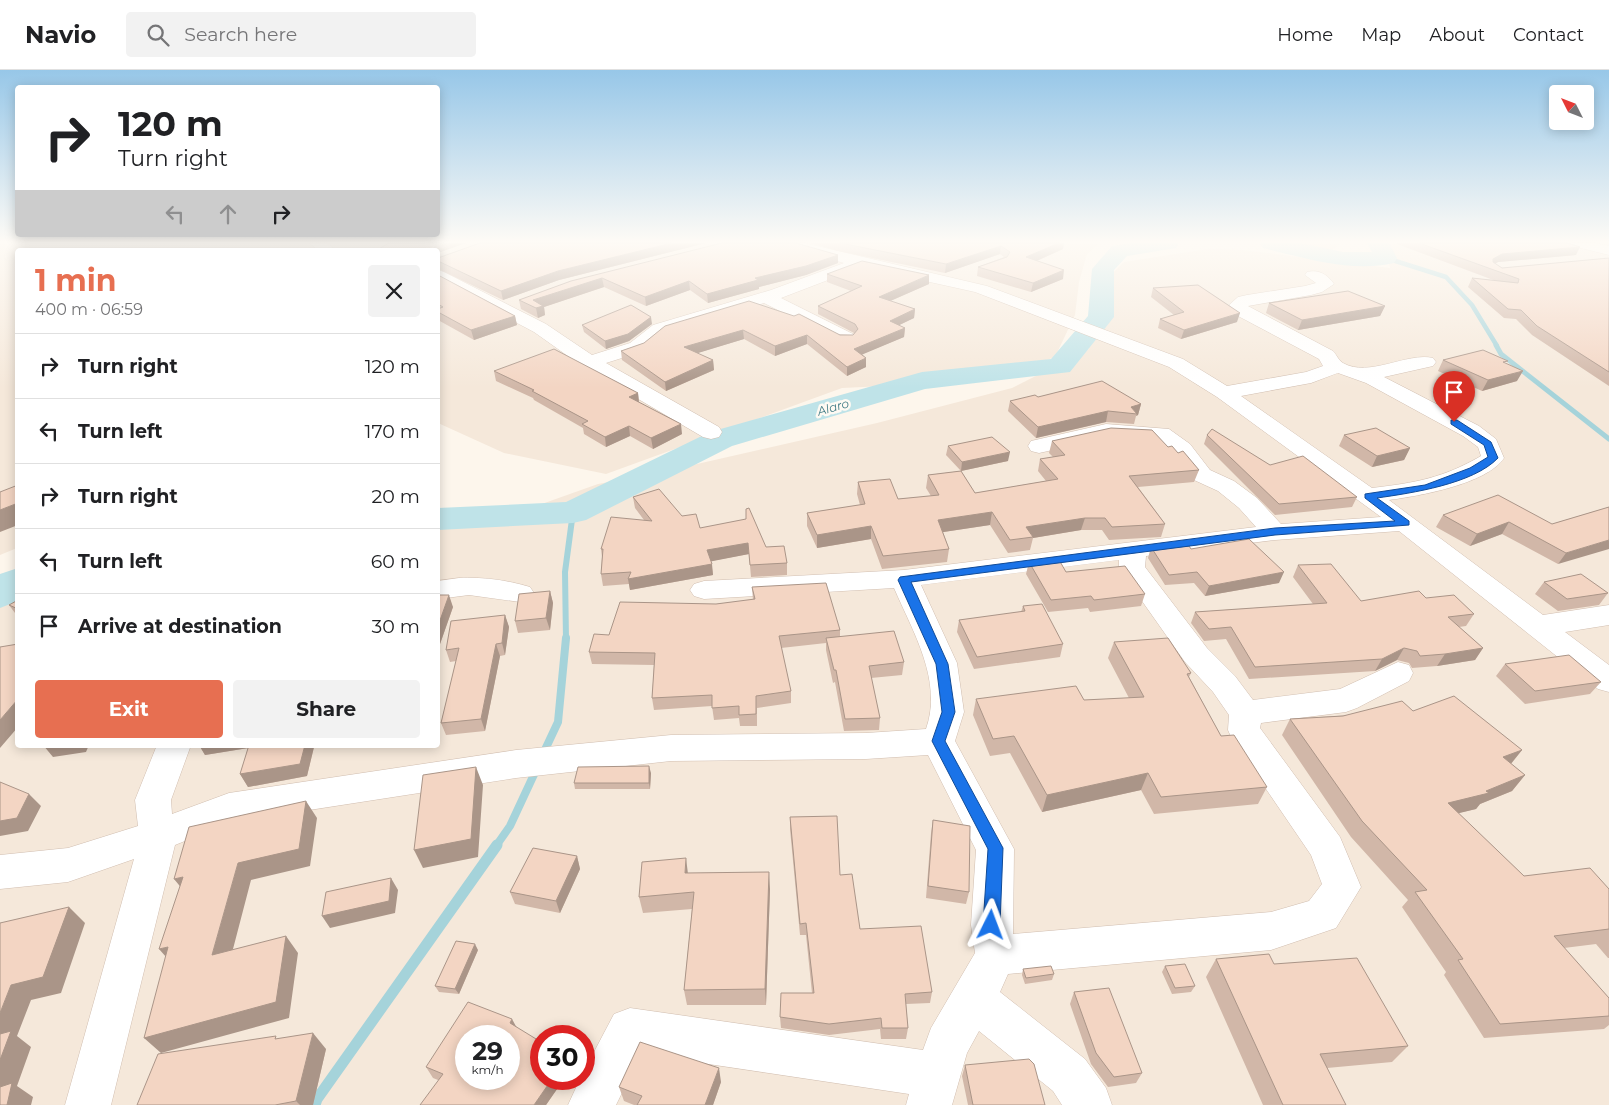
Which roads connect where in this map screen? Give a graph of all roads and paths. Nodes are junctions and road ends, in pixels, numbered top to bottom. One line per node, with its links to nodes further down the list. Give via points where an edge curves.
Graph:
1 (470, 291): 7 (street)
2 (781, 291): 5 (street)
3 (988, 291): 13 (street, via 1176,363)
4 (1303, 291): 11 (street, via 1246,300 1238,305 1244,312 1326,355)
5 (765, 297): 8 (street); 9 (street, via 660,329 637,347)
6 (520, 302): 7 (street)
7 (502, 308): 9 (street, via 540,328)
8 (847, 338)
9 (589, 362): 14 (street)
10 (1426, 362): 12 (street, via 1386,371)
11 (1333, 366): 12 (street); 13 (street, via 1325,373 1310,377)
12 (1356, 372): 16 (street, via 1471,431 1488,444 1493,458 1473,470 1427,488)
13 (1224, 392): 16 (street)
14 (711, 432)
15 (1039, 446): 18 (street, via 1106,432 1161,434 1182,449 1202,475 1226,486 1248,503)
16 (1368, 496): 17 (street)
17 (1405, 523): 18 (street); 25 (street)
18 (1275, 532): 19 (street)
19 (1133, 549): 20 (street); 28 (street, via 1132,568 1196,655 1224,684)
20 (904, 580): 22 (street); 29 (street, via 942,664 948,712)
21 (440, 590): 23 (street, via 482,585)
22 (704, 590)
23 (520, 593)
24 (1609, 615): 25 (street)
25 (1538, 626): 27 (street)
26 (1398, 673): 28 (street, via 1346,700)
27 (1609, 681)
28 (1245, 713): 33 (street, via 1244,730 1327,848 1342,887 1322,915 1271,931)
29 (938, 741): 31 (street, via 866,746 670,748 516,764 229,808); 33 (street, via 995,848 991,925)
30 (173, 748): 31 (street, via 153,800 154,818)
31 (160, 835): 32 (street, via 68,865); 36 (street)
32 (0, 872)
33 (996, 955): 34 (street)
34 (974, 999): 35 (street, via 948,1044); 38 (street, via 1069,1075)
35 (934, 1090): 37 (street, via 630,1030)
36 (88, 1105)
37 (590, 1105)
38 (1089, 1105)

